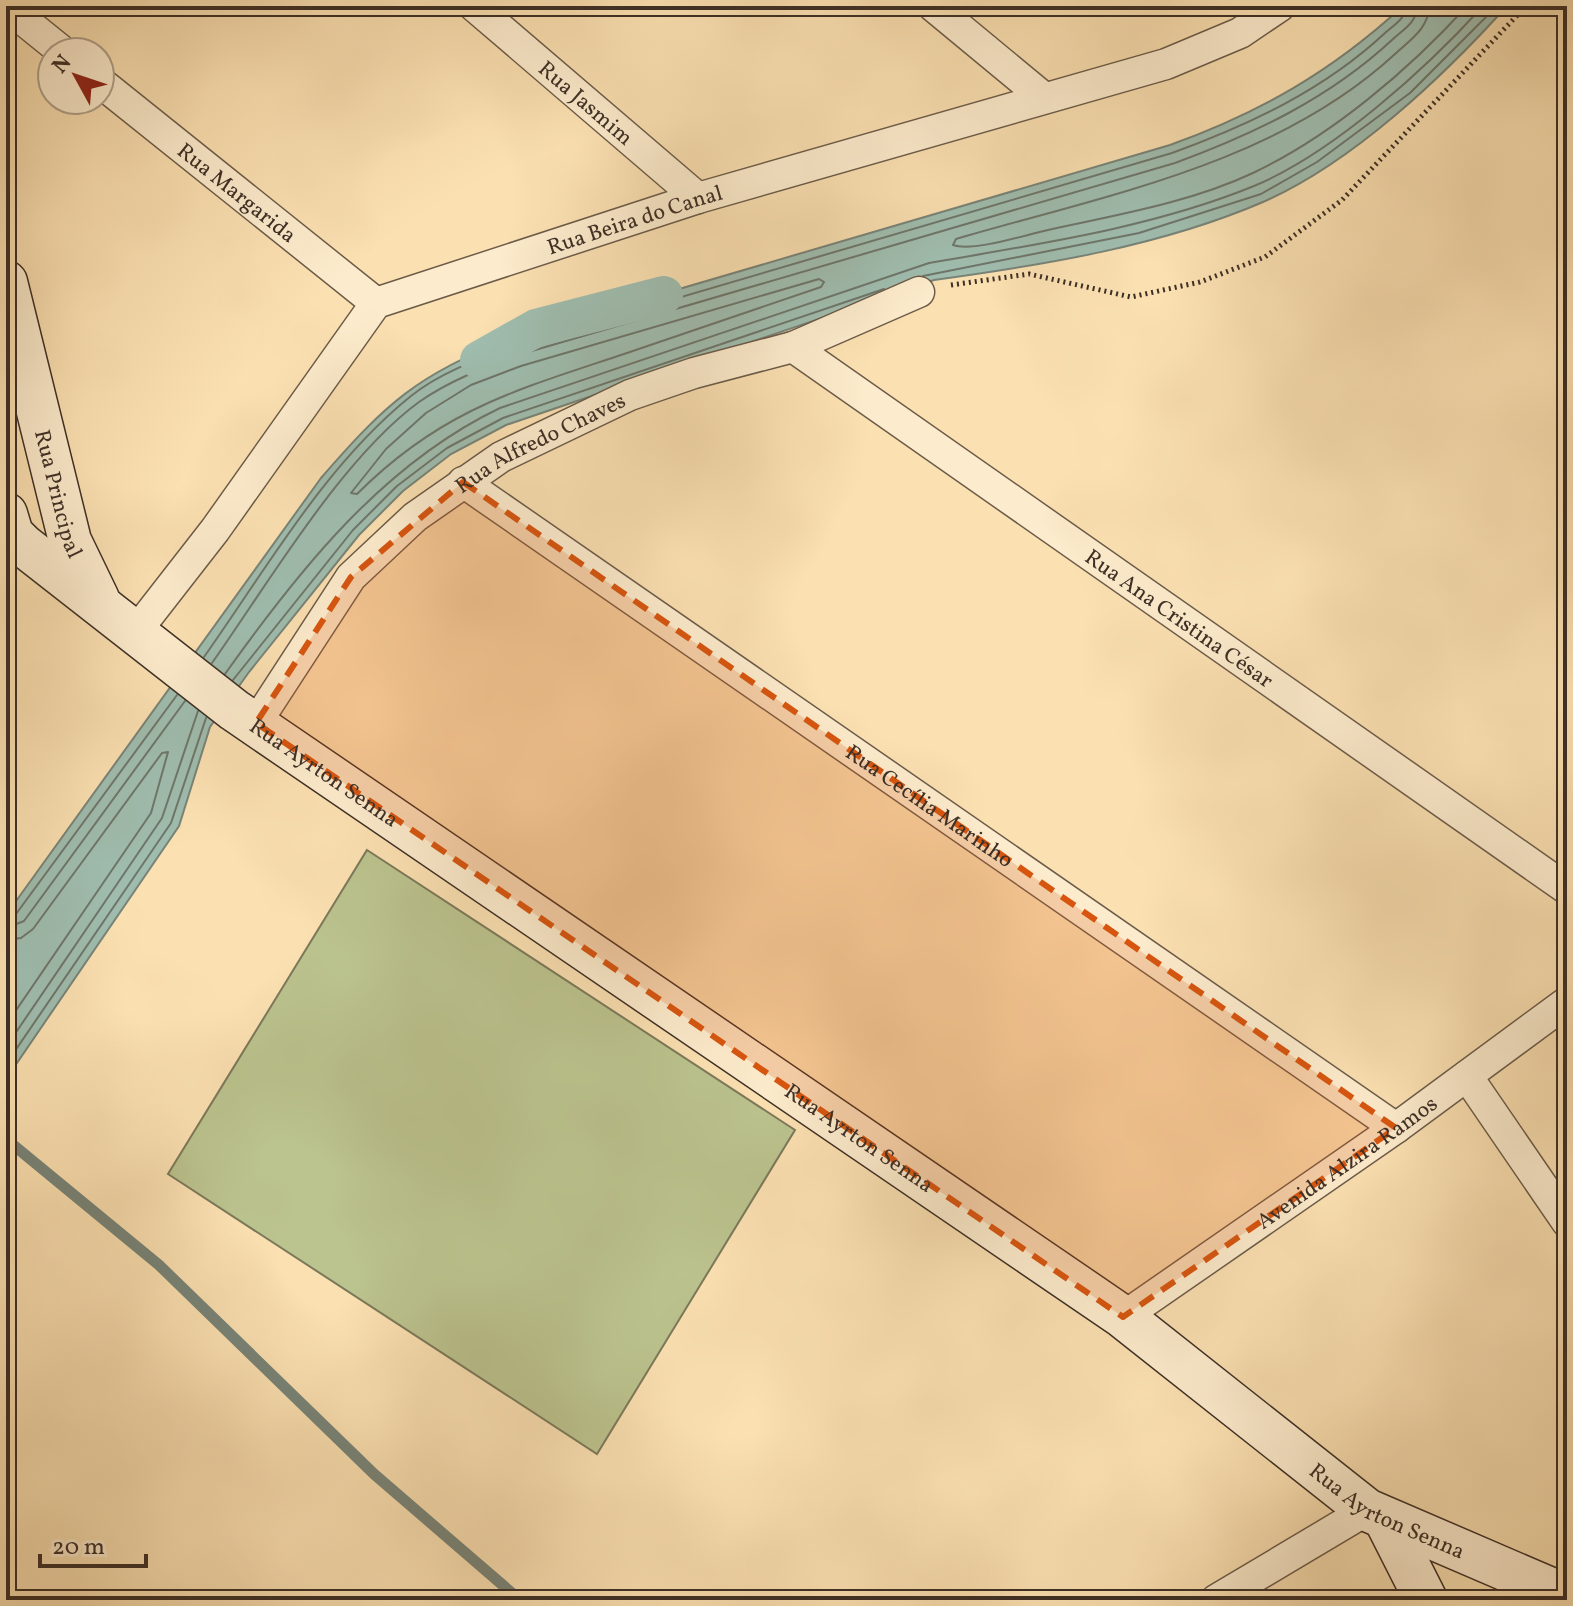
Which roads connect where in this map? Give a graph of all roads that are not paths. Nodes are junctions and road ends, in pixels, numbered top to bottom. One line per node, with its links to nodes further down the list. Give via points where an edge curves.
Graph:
1 (6, 6): 5 (street)
2 (474, 6): 8 (street, Rua Jasmim)
3 (933, 6): 7 (street)
4 (1280, 6): 7 (street, Rua Beira do Canal, via 1240,33 1166,64)
5 (43, 36)
6 (116, 95): 11 (street, Rua Margarida)
7 (1043, 97): 8 (street, Rua Beira do Canal)
8 (698, 198): 11 (street, Rua Beira do Canal)
9 (6, 282): 14 (main road, Rua Principal)
10 (919, 292): 12 (street, Rua Alfredo Chaves)
11 (376, 303): 16 (street, via 215,530)
12 (793, 347): 13 (street, Rua Alfredo Chaves, via 630,395 545,433); 18 (street, Rua Ana Cristina César)
13 (463, 482): 17 (street, Rua Alfredo Chaves, via 415,517 351,577); 21 (street, Rua Cecília Marinho)
14 (60, 506): 15 (main road, via 40,522); 16 (main road, Rua Principal, via 70,541)
15 (8, 530): 16 (main road, Rua Principal)
16 (133, 632): 17 (main road, Rua Ayrton Senna)
17 (245, 717): 23 (main road, Rua Ayrton Senna)
18 (1567, 889)
19 (1567, 1002): 20 (street, Avenida Alzira Ramos)
20 (1467, 1076): 21 (street, Avenida Alzira Ramos); 22 (street)
21 (1396, 1128): 23 (street, Avenida Alzira Ramos)
22 (1567, 1222)
23 (1123, 1317): 24 (main road, Rua Ayrton Senna)
24 (1376, 1515): 25 (main road, Rua Ayrton Senna); 26 (street); 27 (main road)
25 (1567, 1596)
26 (1216, 1600)
27 (1426, 1600)

